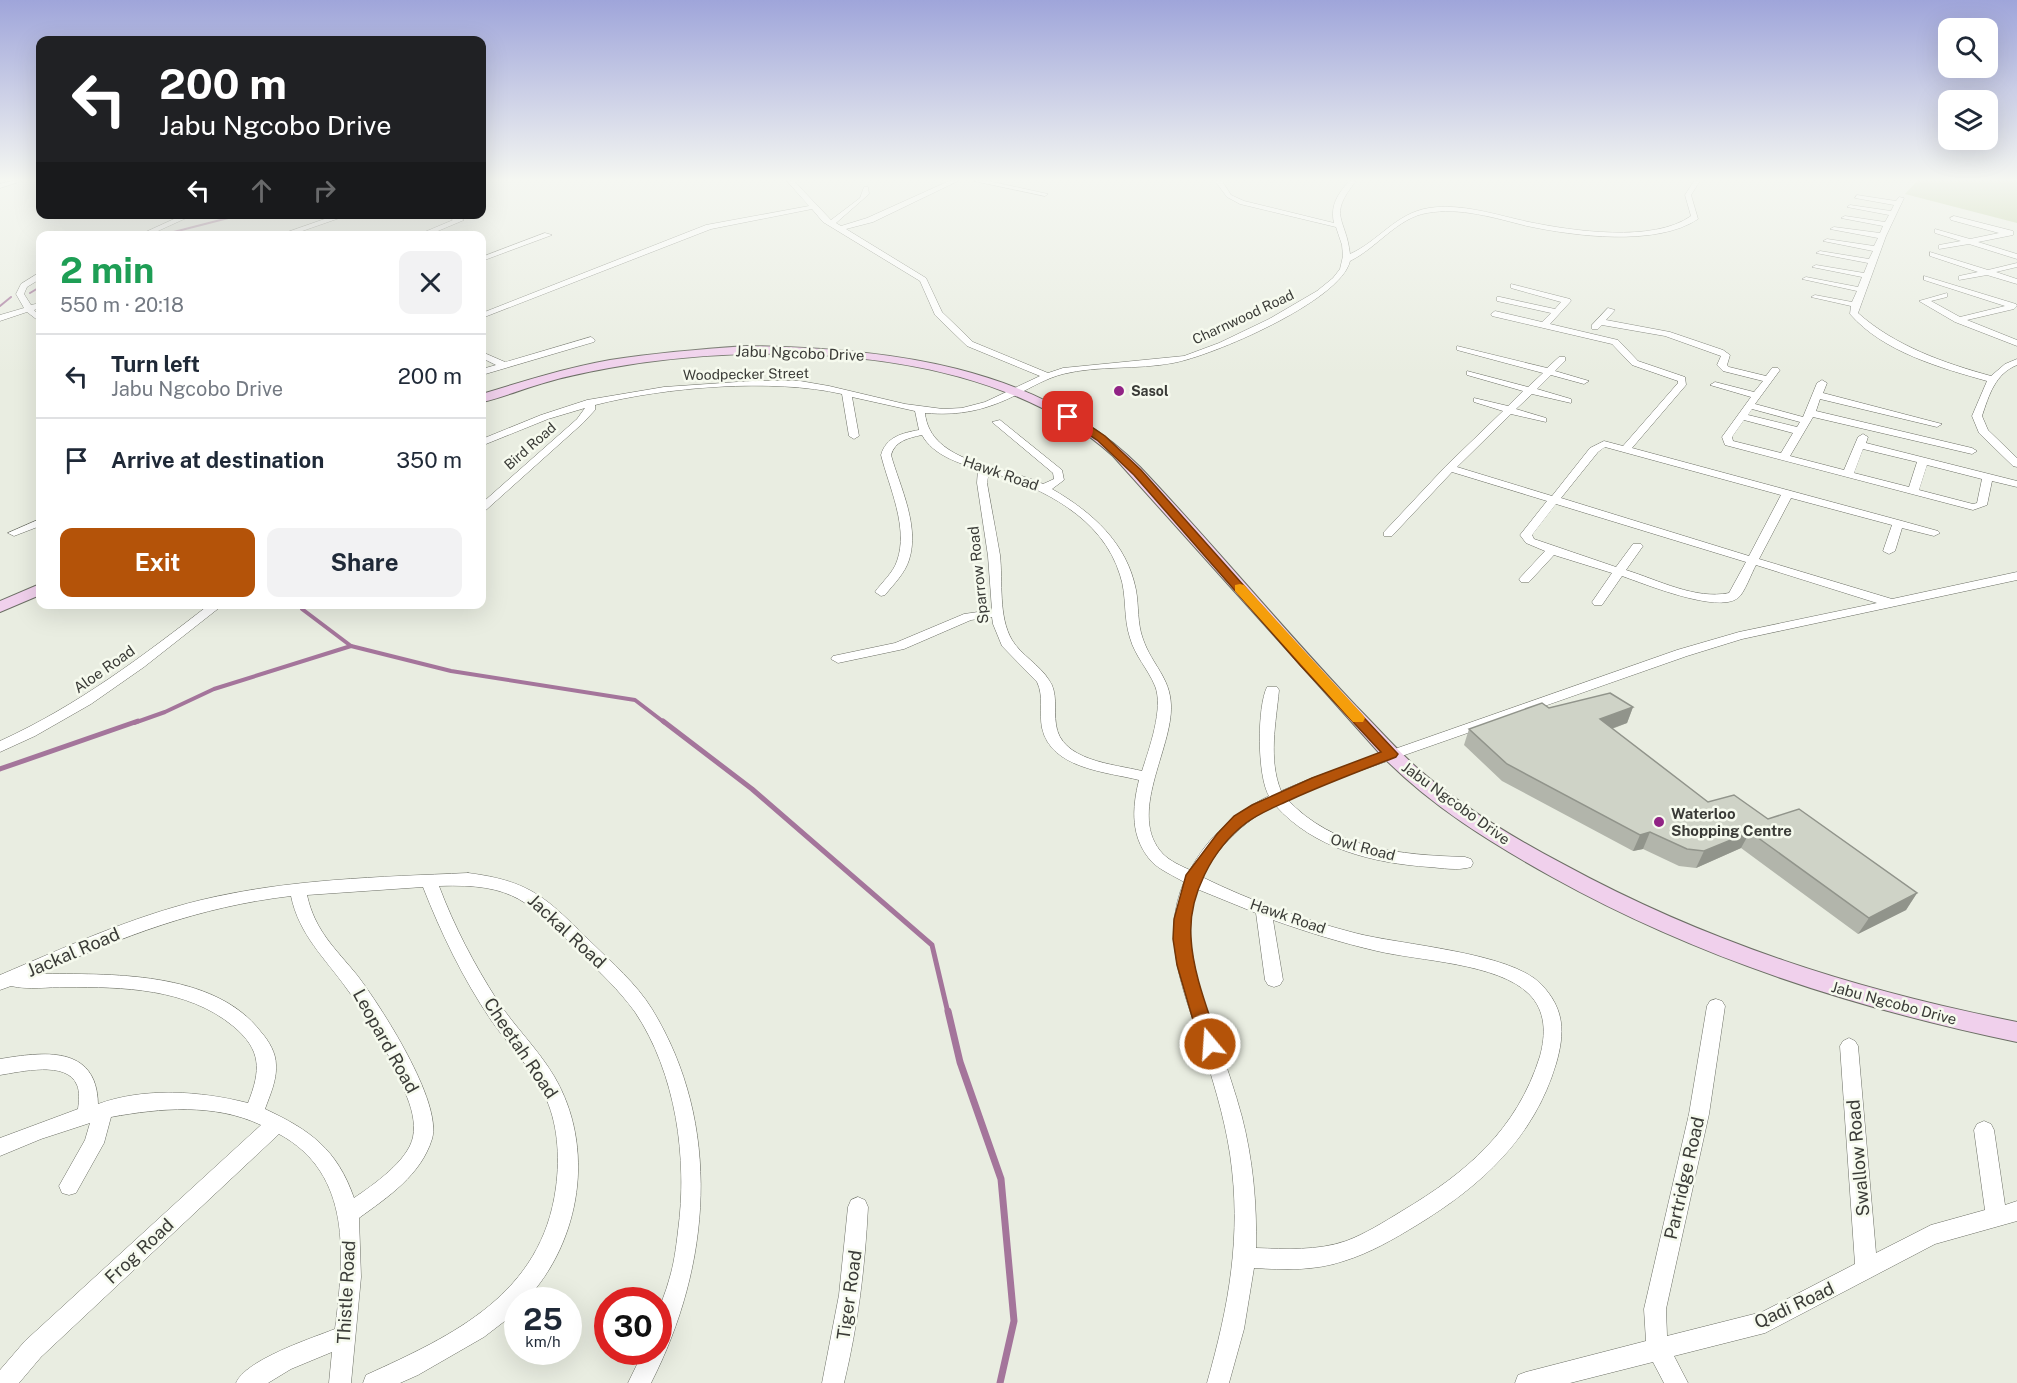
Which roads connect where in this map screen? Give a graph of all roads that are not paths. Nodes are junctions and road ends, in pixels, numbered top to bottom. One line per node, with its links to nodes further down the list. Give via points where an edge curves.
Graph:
1 (521, 246): 15 (street)
2 (660, 246): 38 (street)
3 (868, 246): 58 (street, via 917,275 926,285 938,313 970,344)
4 (1344, 246): 16 (street)
5 (1373, 246): 16 (street)
6 (1855, 246): 11 (street)
7 (1878, 246): 11 (street)
8 (1950, 246): 10 (street)
9 (1980, 246): 14 (street)
10 (1942, 247)
11 (1877, 249): 17 (street)
12 (1820, 253): 17 (street)
13 (1933, 254): 20 (street)
14 (2017, 257)
15 (486, 258)
16 (1345, 260): 58 (street, Charnwood Road, via 1341,274 1320,295 1203,353)
17 (1873, 262): 21 (street)
18 (2017, 265): 20 (street)
19 (1816, 267): 21 (street)
20 (1989, 272): 24 (street); 26 (street)
21 (1868, 276): 28 (street)
22 (36, 278): 35 (street, via 20,294)
23 (1927, 278): 34 (street)
24 (1962, 278)
25 (1806, 279): 28 (street)
26 (2017, 282)
27 (1514, 286): 37 (street, via 1566,300 1568,303)
28 (1862, 290): 33 (street)
29 (1944, 295): 42 (street, via 1923,301)
30 (1815, 297): 33 (street)
31 (1500, 299): 37 (street)
32 (36, 305): 35 (street)
33 (1857, 305): 59 (street, via 1853,311 1857,317 1887,338 1935,362)
34 (2015, 306): 42 (street)
35 (28, 308): 40 (street); 41 (street)
36 (1611, 310): 43 (street)
37 (1558, 312): 44 (street)
38 (486, 314)
39 (1495, 314): 44 (street)
40 (36, 316)
41 (0, 318)
42 (1958, 320): 48 (street)
43 (1600, 322): 45 (street); 47 (street)
44 (1544, 325): 45 (street)
45 (1587, 335): 86 (street, via 1615,342 1635,363 1683,381)
46 (591, 340): 54 (street)
47 (1687, 340): 50 (street); 66 (street, via 1726,355 1722,365 1726,369 1771,375)
48 (2017, 343)
49 (1460, 348): 56 (street)
50 (1679, 351)
51 (486, 357): 54 (street)
52 (1562, 359): 56 (street)
53 (2017, 362): 59 (street, via 2000,369)
54 (504, 365): 55 (street)
55 (486, 371)
56 (1549, 371): 60 (street); 63 (street)
57 (1470, 373): 63 (street)
58 (1045, 375): 64 (street, Charnwood Road)
59 (1992, 379): 90 (street, via 1977,420)
60 (1584, 381)
61 (1822, 383): 67 (street)
62 (1714, 385): 66 (street)
63 (1530, 390): 70 (street); 74 (street)
64 (1013, 392): 68 (main road, Jabu Ngcobo Drive, via 949,370 888,357 770,350 610,365); 73 (street, Woodpecker Street, via 968,410); 123 (main road, Jabu Ngcobo Drive, via 1058,410 1118,453)
65 (847, 393): 71 (street, Woodpecker Street, via 796,384 715,386 651,390); 73 (street, Woodpecker Street); 83 (street)
66 (1757, 396): 72 (street)
67 (1817, 396): 76 (street); 79 (street)
68 (486, 397)
69 (1477, 400): 74 (street)
70 (1568, 401)
71 (590, 402): 84 (street, Woodpecker Street); 100 (street, Bird Road, via 590,410 580,421)
72 (1750, 406): 75 (street); 76 (street)
73 (920, 408): 82 (street)
74 (1510, 410): 77 (street); 92 (street)
75 (1743, 417): 81 (street); 88 (street, via 1727,441)
76 (1808, 417): 80 (street); 81 (street)
77 (1543, 420)
78 (997, 422): 96 (street, via 1058,472 1059,480)
79 (1937, 424)
80 (1867, 427): 85 (street); 87 (street)
81 (1799, 431): 88 (street)
82 (922, 432): 91 (street, Hawk Road, via 944,452); 114 (street, via 894,441 886,450 903,517 906,547 897,572)
83 (854, 436)
84 (486, 440)
85 (1860, 446): 89 (street); 93 (street)
86 (1626, 449): 98 (street); 99 (street, via 1600,445)
87 (1972, 451)
88 (1784, 457): 93 (street)
89 (1923, 461): 94 (street); 97 (street)
90 (2017, 464)
91 (984, 467): 96 (street, Hawk Road); 119 (street, Sparrow Road, via 982,483 994,556)
92 (1450, 468): 99 (street); 105 (street)
93 (1848, 474): 97 (street)
94 (1989, 477): 95 (street); 97 (street, via 1980,507)
95 (2017, 484)
96 (1044, 488): 124 (street, Hawk Road, via 1099,528 1127,571 1137,641 1165,697 1164,720)
97 (1913, 491)
98 (1786, 494): 101 (street); 109 (street)
99 (1553, 500): 107 (street, via 1526,535 1530,541); 109 (street)
100 (486, 504)
101 (1898, 523): 104 (street); 108 (street)
102 (36, 524): 103 (street)
103 (14, 533)
104 (1934, 533)
105 (1388, 534)
106 (1637, 546): 110 (street)
107 (1552, 550): 110 (street); 112 (street)
108 (1889, 551)
109 (1753, 561): 110 (street, via 1734,596 1719,599 1697,597); 116 (street)
110 (1619, 571): 115 (street)
111 (2017, 576): 116 (street)
112 (1525, 579)
113 (36, 591): 117 (main road)
114 (881, 592)
115 (1598, 602)
116 (1893, 603): 123 (street, via 1693,649)
117 (0, 607)
118 (211, 609): 122 (street, Aloe Road, via 88,701)
119 (997, 613): 120 (street, via 968,617 899,646); 124 (street, Sparrow Road, via 1007,643 1047,688 1049,727 1057,746 1079,760)
120 (838, 659)
121 (1272, 690): 125 (street, Owl Road, via 1268,772)
122 (0, 747)
123 (1391, 754): 125 (street); 134 (main road, Jabu Ngcobo Drive, via 1420,780 1510,844 1607,898 1668,926 1861,997)
124 (1147, 777): 127 (street, Hawk Road, via 1141,832 1147,846 1158,859)
125 (1277, 798): 126 (street, Owl Road, via 1305,825 1334,841 1414,859); 127 (street, via 1239,820)
126 (1465, 863)
127 (1192, 879): 130 (street, Hawk Road); 147 (street, via 1182,919 1182,939 1196,1004 1235,1127 1242,1169)
128 (429, 881): 129 (street, Jackal Road); 149 (street, Jackal Road, via 490,881 523,891 541,903 629,991 652,1026 663,1047 686,1126 689,1226); 156 (street, Cheetah Road, via 443,917 492,1007 552,1090 564,1122 568,1188 557,1233 544,1260 510,1304 460,1342)
129 (298, 889): 132 (street, Jackal Road, via 166,916); 145 (street, Leopard Road, via 303,912 317,940 384,1029 421,1103 425,1123 423,1136 401,1171)
130 (1263, 908): 131 (street); 147 (street, Hawk Road, via 1359,940 1469,960 1509,972 1532,987 1549,1006 1554,1016 1555,1041 1536,1092 1510,1137 1464,1185 1344,1251 1301,1259)
131 (1274, 980)
132 (5, 981): 138 (street, via 129,980 193,996 231,1015 244,1024 265,1053 267,1068)
133 (1716, 1006): 151 (street, Partridge Road, via 1699,1114 1655,1309)
134 (2017, 1032)
135 (1849, 1046): 148 (street, Swallow Road)
136 (0, 1067): 137 (street, via 40,1063 71,1066 80,1073)
137 (95, 1112): 138 (street, Thistle Road, via 145,1102 201,1100); 141 (street, Thistle Road); 142 (street, via 94,1143)
138 (254, 1112): 139 (street, Thistle Road)
139 (277, 1122): 145 (street, Thistle Road, via 304,1138 325,1161); 153 (street, Frog Road, via 33,1348)
140 (1984, 1130): 146 (street)
141 (0, 1147)
142 (69, 1186)
143 (858, 1207): 158 (street, Tiger Road, via 852,1289)
144 (2017, 1211): 146 (street, Qadi Road)
145 (348, 1215): 150 (street, Thistle Road, via 351,1249)
146 (1996, 1216): 148 (street, Qadi Road, via 1931,1235)
147 (1246, 1258): 159 (street, via 1239,1305)
148 (1866, 1270): 151 (street, Qadi Road, via 1765,1322)
149 (672, 1307)
150 (344, 1336): 154 (street, via 283,1362); 155 (street, Thistle Road)
151 (1658, 1350): 160 (street, Qadi Road); 161 (street)
152 (648, 1365): 157 (street)
153 (4, 1383)
154 (247, 1383)
155 (340, 1383)
156 (374, 1383)
157 (639, 1383)
158 (833, 1383)
159 (1218, 1383)
160 (1526, 1383)
161 (1677, 1383)

